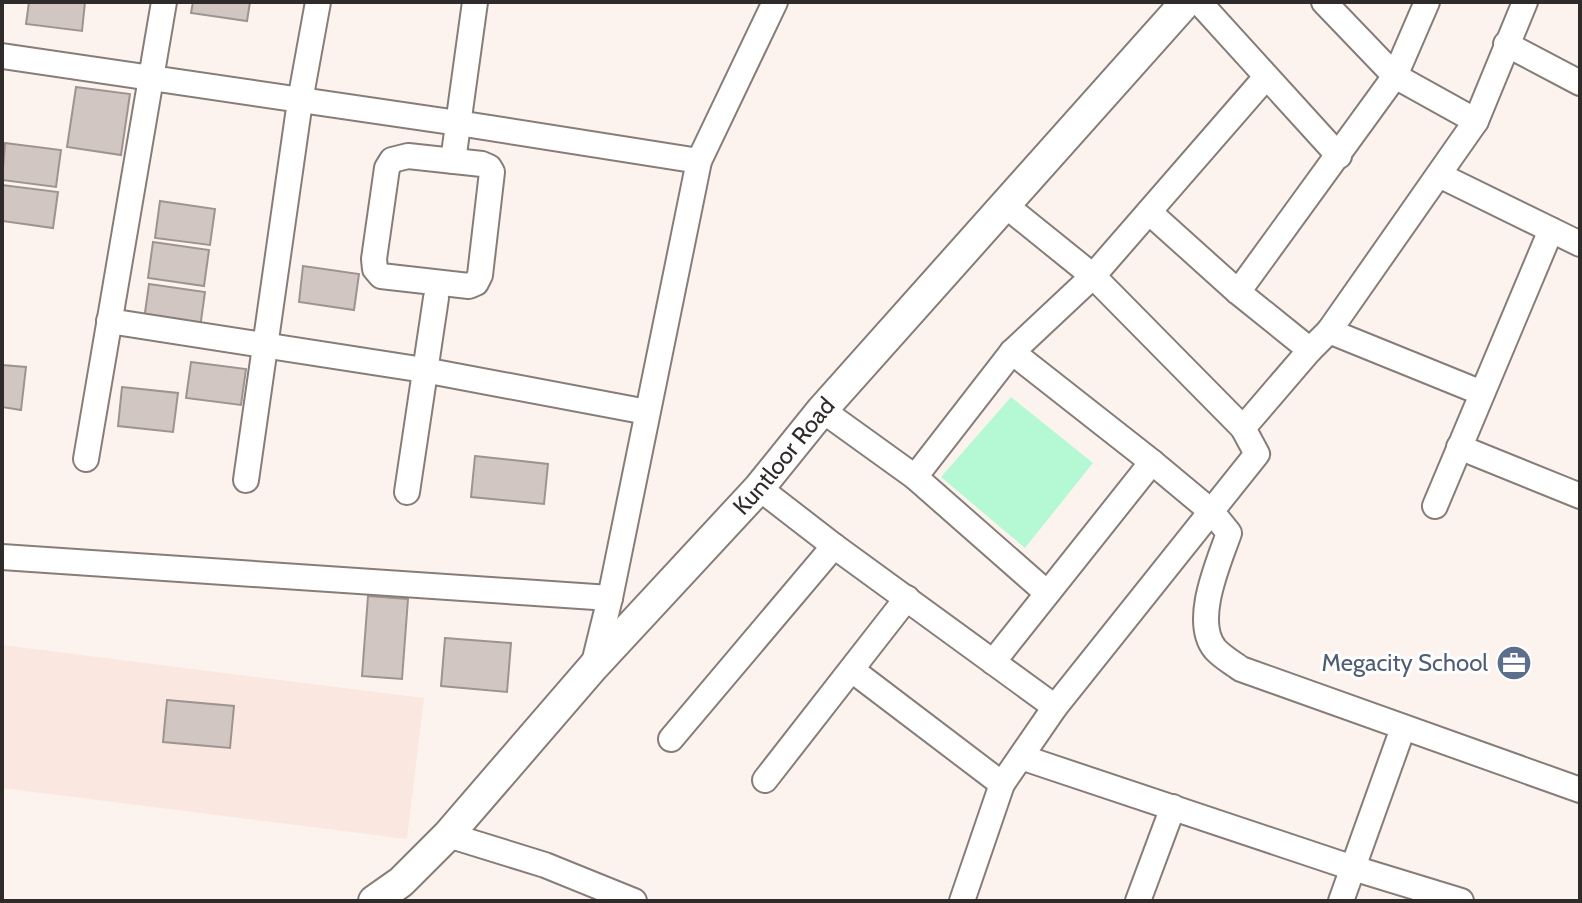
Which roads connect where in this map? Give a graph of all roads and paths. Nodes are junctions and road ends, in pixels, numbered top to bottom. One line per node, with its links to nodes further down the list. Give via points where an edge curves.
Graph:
1 (164, 2): 14 (street)
2 (318, 2): 16 (street)
3 (475, 2): 18 (street)
4 (775, 2): 21 (street)
5 (1186, 2): 23 (street, Kuntloor Road)
6 (1199, 2): 13 (street)
7 (1324, 2): 12 (street)
8 (1427, 2): 12 (street)
9 (1525, 2): 10 (street)
10 (1506, 44): 15 (street); 17 (street)
11 (2, 56): 14 (street)
12 (1395, 76): 17 (street); 19 (street)
13 (1266, 77): 19 (street); 24 (street)
14 (151, 78): 16 (street); 30 (street)
15 (1580, 83)
16 (300, 101): 18 (street); 32 (street)
17 (1476, 121): 22 (street)
18 (458, 123): 20 (street); 21 (street)
19 (1339, 156): 28 (street)
20 (453, 161): 20 (street, via 408,156 392,160 374,259 381,276 476,283 492,172 482,164)
21 (699, 161): 38 (street)
22 (1439, 175): 25 (street); 31 (street)
23 (1005, 205): 27 (street); 37 (street, Kuntloor Road)
24 (1149, 212): 27 (street); 28 (street)
25 (1551, 230): 26 (street); 36 (street)
26 (1580, 244)
27 (1093, 276): 34 (street); 39 (street)
28 (1238, 292): 33 (street)
29 (436, 298): 35 (street)
30 (109, 321): 32 (street); 41 (street)
31 (1329, 331): 33 (street); 36 (street)
32 (265, 346): 35 (street); 44 (street)
33 (1310, 350): 39 (street)
34 (1012, 352): 42 (street); 43 (street)
35 (424, 370): 38 (street); 46 (street)
36 (1482, 393): 40 (street)
37 (822, 410): 43 (street); 45 (street, Kuntloor Road)
38 (647, 412): 53 (street)
39 (1243, 428): 49 (street, via 1257,454)
40 (1459, 447): 47 (street); 48 (street)
41 (86, 459)
42 (1152, 462): 49 (street); 52 (street)
43 (915, 477): 52 (street)
44 (246, 480)
45 (759, 488): 50 (street); 56 (street, Kuntloor Road)
46 (407, 492)
47 (1580, 496)
48 (1435, 506)
49 (1212, 512): 58 (street); 59 (street, via 1229,533 1205,622 1214,648 1241,669)
50 (834, 546): 54 (street); 60 (street)
51 (2, 557): 53 (street)
52 (1047, 593): 55 (street)
53 (610, 598): 56 (street)
54 (907, 598): 55 (street); 57 (street)
55 (993, 662): 58 (street)
56 (593, 667): 66 (street, Kuntloor Road)
57 (852, 670): 62 (street); 63 (street)
58 (1055, 707): 61 (street)
59 (1403, 728): 64 (street); 67 (street)
60 (671, 739)
61 (1021, 757): 63 (street); 65 (street)
62 (765, 780)
63 (1002, 784): 70 (street)
64 (1580, 790)
65 (1173, 807): 67 (street); 71 (street)
66 (448, 835): 68 (street, via 545,865); 69 (street, Kuntloor Road)
67 (1353, 868): 72 (street); 73 (street)
68 (630, 900)
69 (374, 901)
70 (962, 901)
71 (1138, 901)
72 (1341, 901)
73 (1461, 901)

